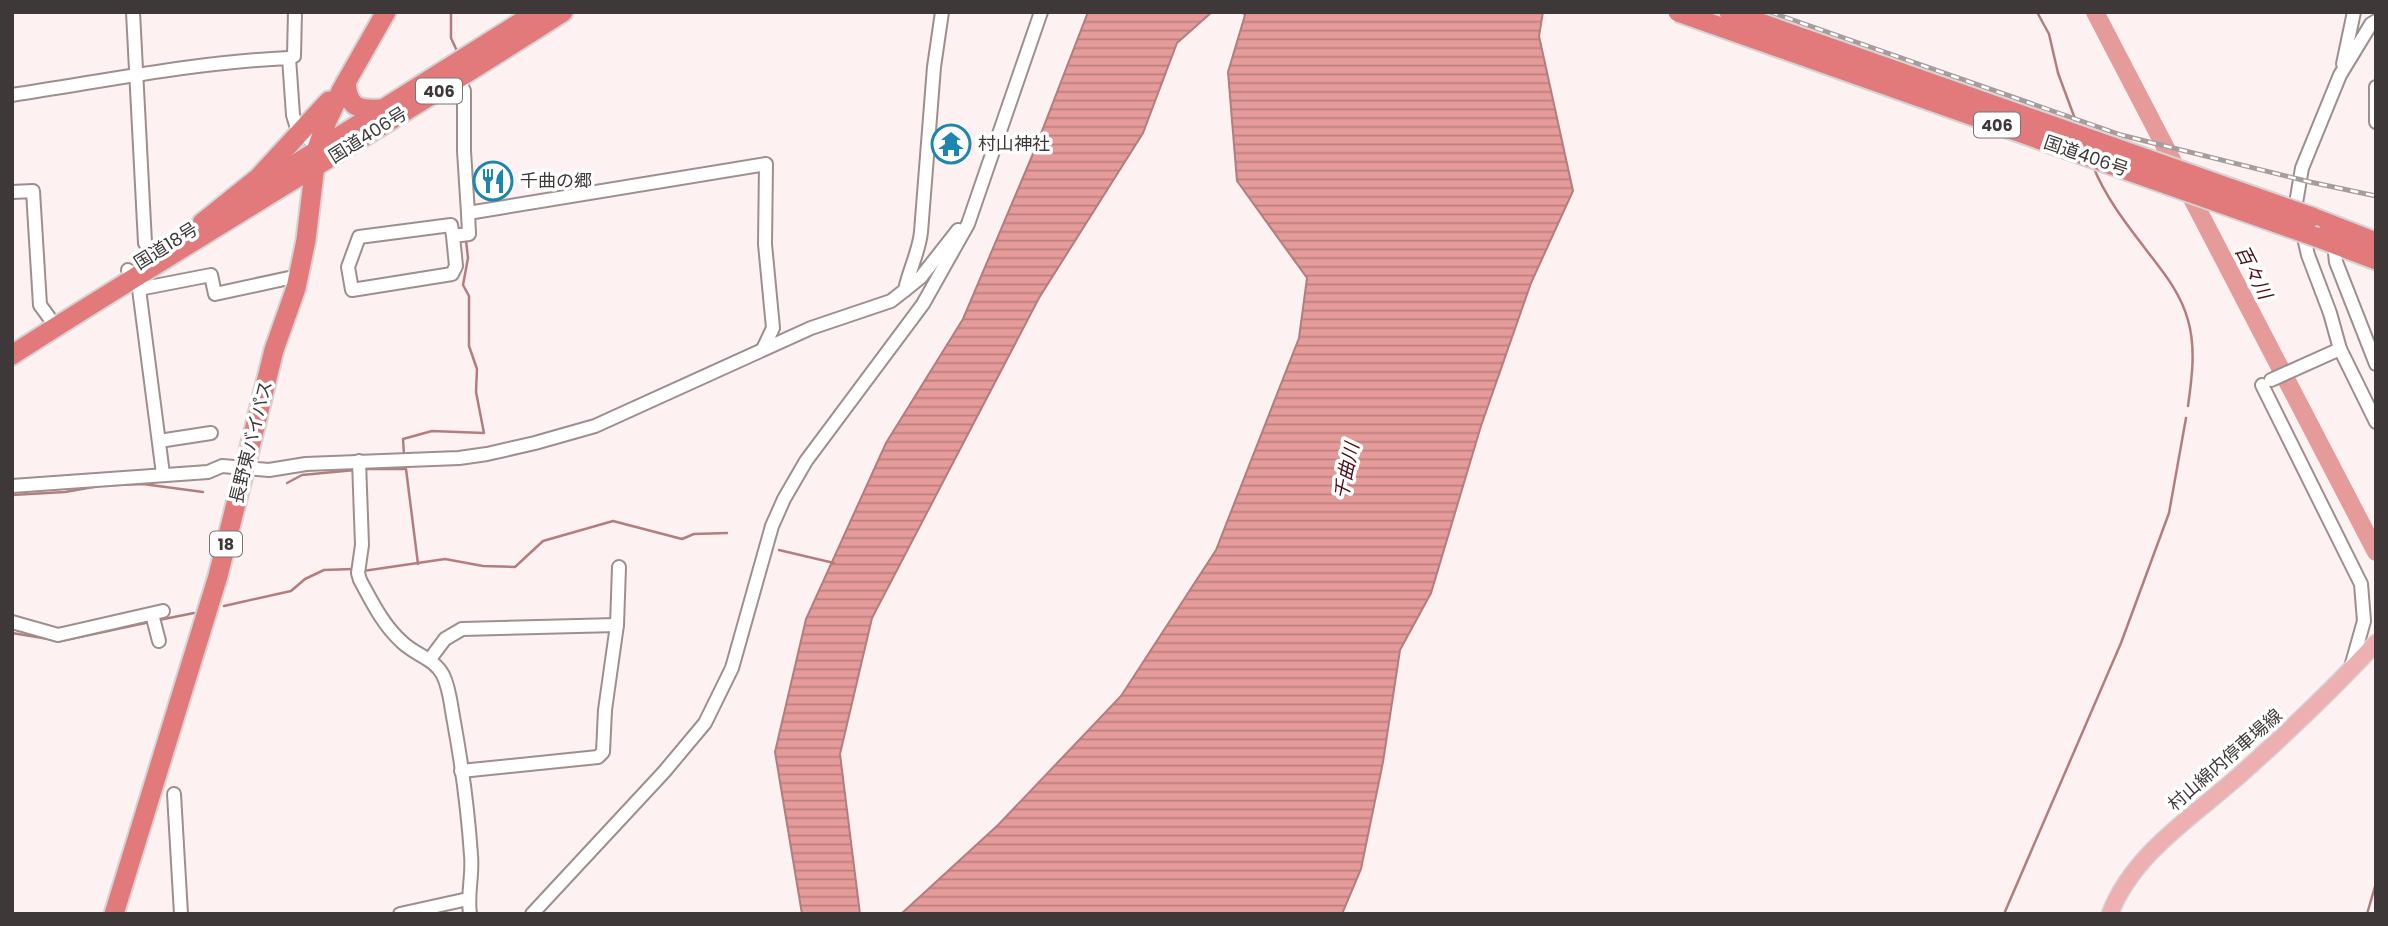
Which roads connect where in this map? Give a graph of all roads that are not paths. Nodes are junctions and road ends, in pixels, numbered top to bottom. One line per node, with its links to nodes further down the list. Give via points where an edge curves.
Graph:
1 (133, 12): 14 (street)
2 (295, 12): 12 (street, via 294,56)
3 (537, 12): 13 (highway, 国道406号 / 406)
4 (563, 12): 13 (highway, 国道406号 / 406)
5 (942, 12): 34 (street, via 921,232)
6 (1678, 12): 28 (highway, 国道406号 / 406, bridge)
7 (1729, 12): 29 (highway, 国道406号 / 406, bridge)
8 (2354, 12): 15 (street)
9 (386, 13): 16 (highway, 18)
10 (1040, 13): 26 (street)
11 (2376, 21): 15 (street)
12 (289, 58): 14 (street); 21 (street, via 293,115)
13 (455, 72): 19 (highway, 国道406号 / 406); 22 (highway, 国道406号 / 406); 24 (street, via 464,91)
14 (136, 73): 18 (street); 30 (street, via 145,243)
15 (2340, 75): 38 (street, via 2302,169 2296,203 2308,255)
16 (344, 86): 19 (highway, via 356,106); 21 (highway); 22 (highway, 18)
17 (2376, 87): 20 (street)
18 (12, 95)
19 (380, 109): 22 (highway, 国道406号 / 406)
20 (2376, 122)
21 (303, 131): 22 (street); 25 (highway, via 257,178)
22 (316, 158): 25 (highway, 国道18号); 32 (highway, 長野東バイパス / 18); 33 (highway, 国道18号)
23 (12, 192): 35 (street, via 33,191 40,306)
24 (468, 213): 27 (street, via 469,234); 37 (street, via 766,164 765,244 773,328)
25 (202, 223): 30 (highway, 国道18号)
26 (968, 224): 34 (street, via 955,232 921,277); 62 (street, via 923,304 806,461 784,499 772,526 732,668 705,723)
27 (453, 236): 27 (street, via 456,266 452,274 352,290 348,267 359,237 451,225)
28 (2325, 241): 31 (highway, 国道406号 / 406); 40 (street)
29 (2376, 242)
30 (152, 254): 33 (highway, 国道18号)
31 (2376, 260)
32 (298, 276): 33 (street, via 215,294 211,275); 45 (highway, 長野東バイパス / 18)
33 (133, 279): 35 (highway, 国道18号); 43 (street)
34 (905, 290): 37 (street, via 891,301)
35 (52, 322): 36 (highway, 国道18号); 39 (highway, 国道18号)
36 (12, 340)
37 (763, 349): 44 (street, via 595,426 535,443 459,458)
38 (2340, 349): 41 (street); 54 (street, via 2267,382 2361,584 2364,621)
39 (12, 355)
40 (2376, 363)
41 (2376, 422)
42 (211, 433): 43 (street)
43 (159, 441): 46 (street)
44 (359, 461): 45 (street, via 269,470); 53 (street, via 360,580 391,633)
45 (245, 467): 46 (street); 58 (highway, 長野東バイパス / 18, via 218,576)
46 (163, 474): 47 (street)
47 (12, 486)
48 (619, 566): 50 (street)
49 (12, 622): 51 (street, via 58,635 157,617)
50 (617, 625): 53 (street, via 462,629 444,639); 55 (street, via 603,752 598,757)
51 (159, 641)
52 (2376, 643): 54 (main road, 村山綿内停車場線)
53 (430, 659): 55 (street, via 446,683)
54 (2349, 671): 63 (main road, 村山綿内停車場線, via 2296,725 2132,872)
55 (461, 771): 57 (street, via 471,856)
56 (174, 794): 59 (street)
57 (468, 900): 60 (street); 61 (street)
58 (114, 914)
59 (181, 914)
60 (400, 914)
61 (470, 914)
62 (532, 914)
63 (2110, 914)

